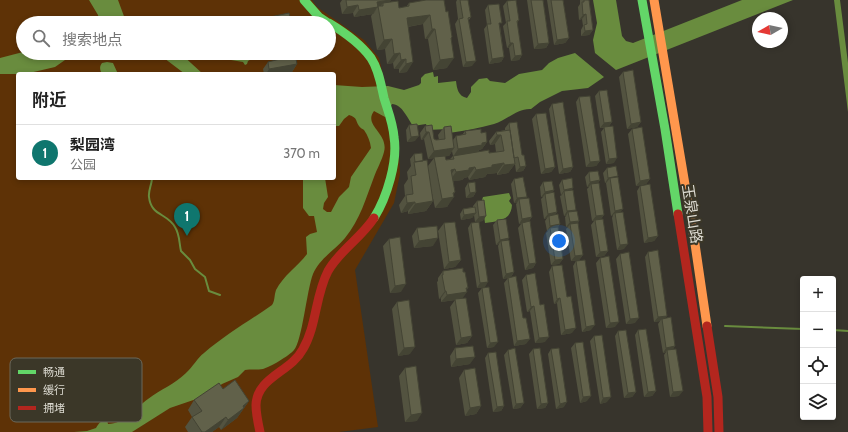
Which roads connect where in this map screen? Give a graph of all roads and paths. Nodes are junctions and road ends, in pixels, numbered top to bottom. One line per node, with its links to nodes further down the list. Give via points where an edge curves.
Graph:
1 (304, 0): 4 (street)
2 (642, 0): 7 (street, 玉泉山路, via 707,397)
3 (654, 0): 8 (street, 玉泉山路, via 718,397)
4 (318, 16)
5 (336, 28): 6 (street, via 363,49 376,68 395,149 385,195 378,213 329,270 307,343 290,365 267,380 258,392 256,410)
6 (260, 432)
7 (708, 432)
8 (719, 432)

